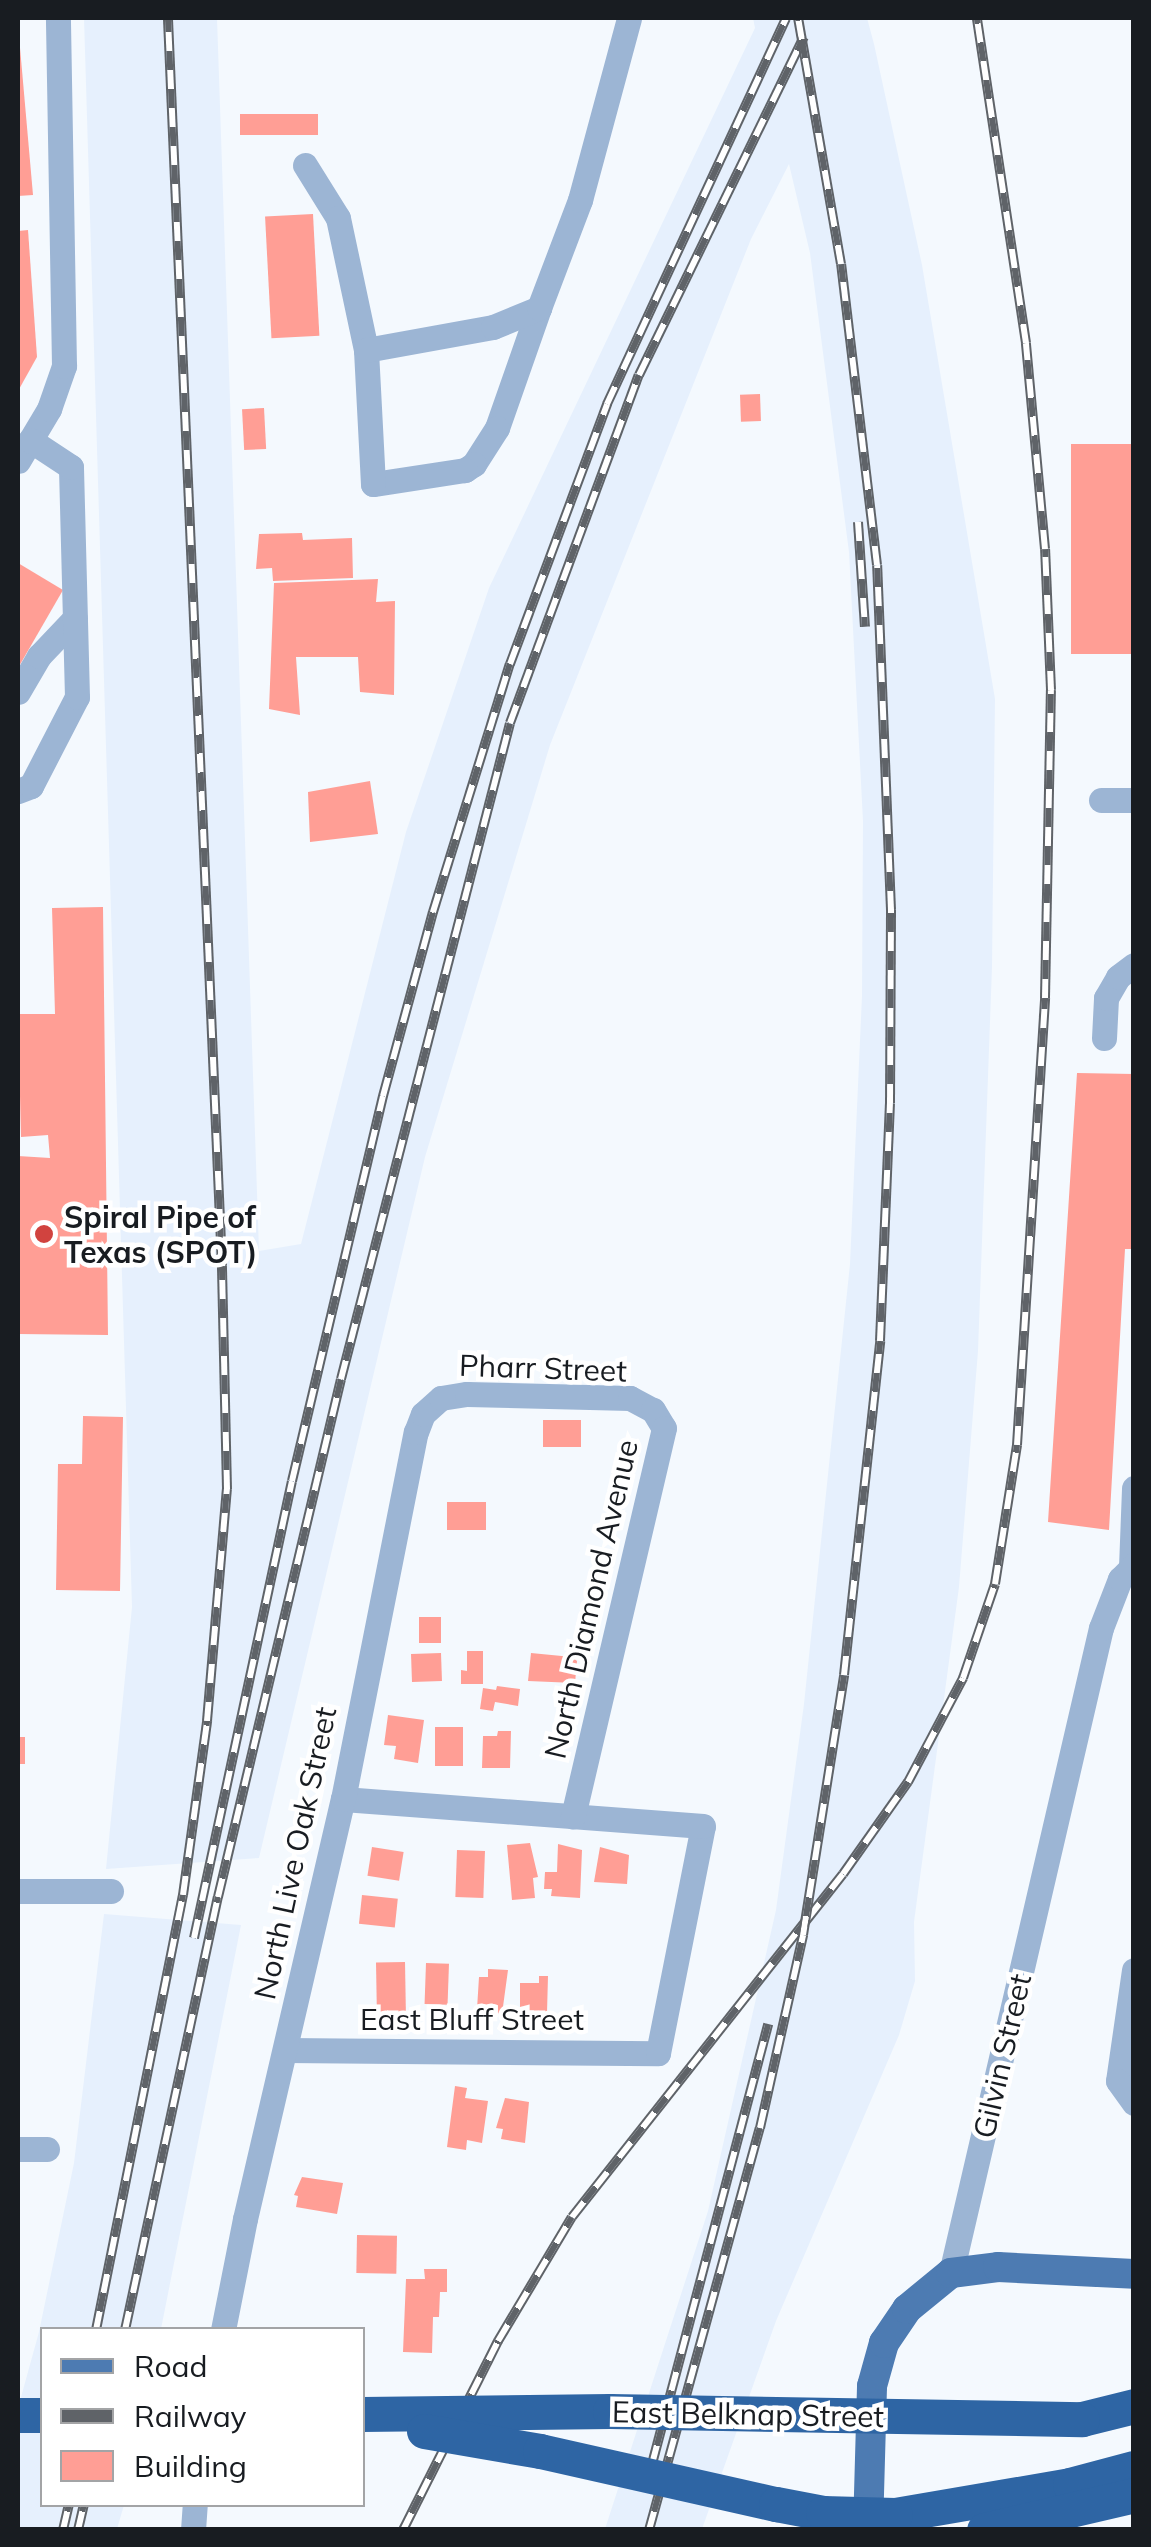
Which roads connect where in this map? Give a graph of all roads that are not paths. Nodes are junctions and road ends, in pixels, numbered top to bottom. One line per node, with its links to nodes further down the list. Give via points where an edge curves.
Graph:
1 (58, 18): 6 (street, via 66,342 59,384)
2 (629, 18): 4 (street, via 580,200)
3 (306, 164): 5 (street, via 338,218)
4 (539, 308): 5 (street, via 493,327); 5 (street, via 497,428 465,470 373,484)
5 (366, 350)
6 (24, 450): 7 (street, via 71,467)
7 (75, 618): 8 (street, via 39,656); 9 (street, via 77,698 31,786)
8 (18, 692)
9 (18, 791)
10 (1101, 800): 11 (street)
11 (1134, 800)
12 (1134, 965): 13 (street, via 1106,998)
13 (1104, 1038)
14 (441, 1398): 15 (street, Pharr Street, via 630,1398); 18 (street, North Live Oak Street, via 423,1414 416,1432)
15 (643, 1405): 19 (street, North Diamond Avenue, via 664,1428)
16 (1134, 1488): 17 (street)
17 (1132, 1566): 27 (street, Gilvin Street, via 1120,1578 1101,1628)
18 (343, 1799): 19 (street); 23 (street, North Live Oak Street)
19 (574, 1816): 23 (street, East Bluff Street, via 702,1826 658,2052)
20 (18, 1891): 21 (street)
21 (111, 1891)
22 (1133, 1975): 24 (street, via 1118,2081)
23 (285, 2050): 29 (street, North Live Oak Street)
24 (1134, 2104)
25 (18, 2149): 26 (street)
26 (48, 2150)
27 (951, 2274): 28 (main road, via 998,2267); 37 (main road, via 908,2309 884,2343 872,2386)
28 (1134, 2274)
29 (224, 2327)
30 (1134, 2406): 33 (highway)
31 (365, 2414): 33 (highway, East Belknap Street, bridge)
32 (1134, 2417): 33 (highway, East Belknap Street)
33 (1082, 2419)
34 (365, 2423): 35 (highway, bridge, via 511,2445 726,2495 843,2514 929,2510)
35 (1134, 2468)
36 (1134, 2495): 38 (highway)
37 (868, 2530)
38 (984, 2530)

